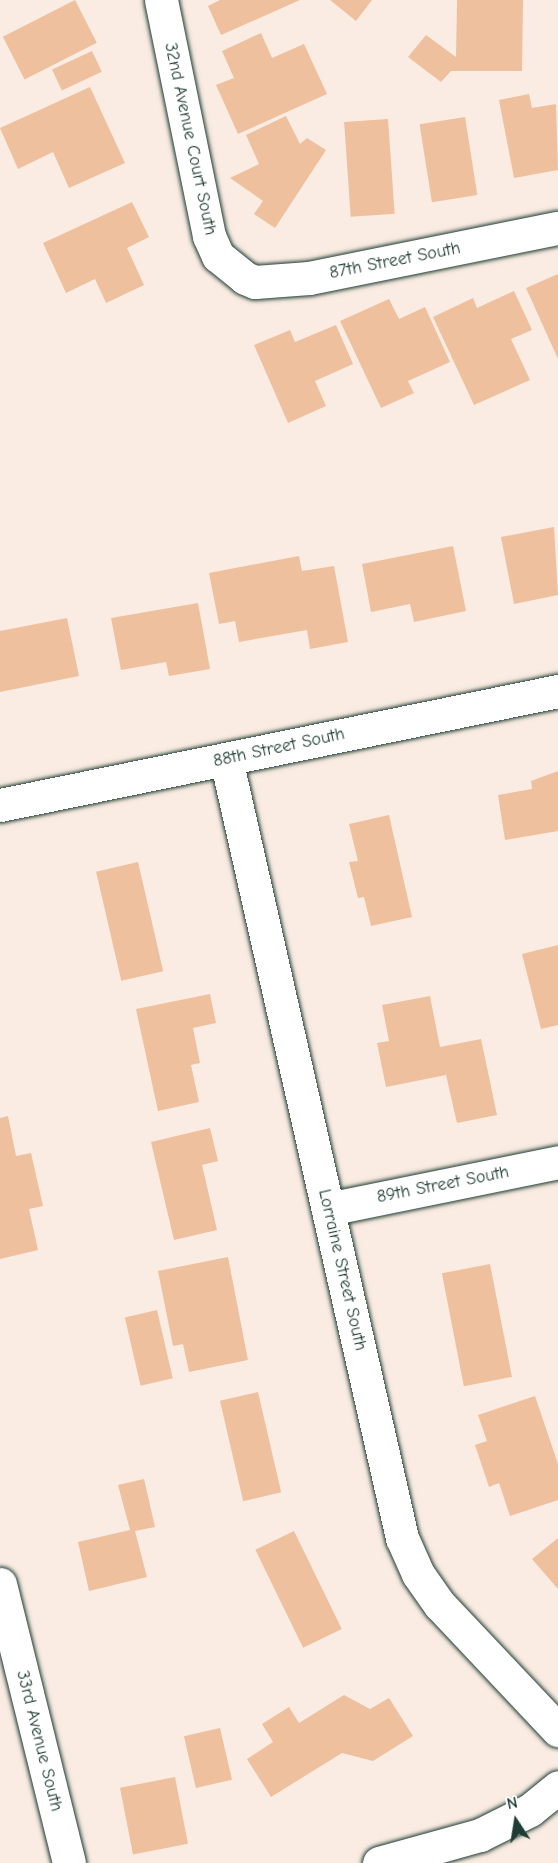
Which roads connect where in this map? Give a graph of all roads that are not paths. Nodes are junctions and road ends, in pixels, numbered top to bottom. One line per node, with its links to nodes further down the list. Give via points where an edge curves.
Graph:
1 (161, 0): 3 (street, 32nd Avenue Court South, via 202,214 218,256)
2 (558, 228): 3 (street, 87th Street South, via 309,278 255,282)
3 (234, 271)
4 (558, 691): 5 (street, 88th Street South)
5 (226, 759): 6 (street, 88th Street South); 8 (street, Lorraine Street South)
6 (0, 805)
7 (558, 1162): 8 (street, 89th Street South)
8 (328, 1209): 10 (street, Lorraine Street South, via 402,1538 440,1605)
9 (0, 1584): 12 (street, 33rd Avenue South)
10 (558, 1730)
11 (558, 1786): 13 (street, via 530,1810 480,1835)
12 (69, 1863)
13 (379, 1863)

